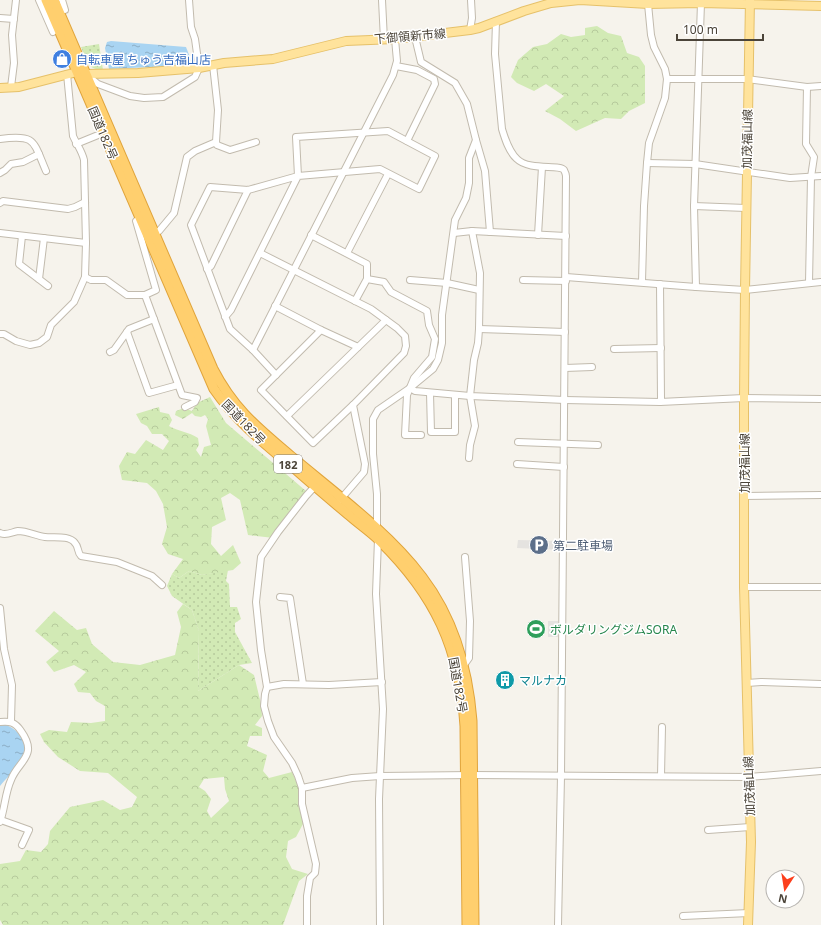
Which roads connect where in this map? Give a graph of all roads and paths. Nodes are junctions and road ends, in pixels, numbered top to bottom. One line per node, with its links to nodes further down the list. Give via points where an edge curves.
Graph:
1 (16, 0): 17 (street)
2 (39, 0): 20 (street)
3 (46, 0): 21 (highway, 国道182号 / 182)
4 (54, 0): 21 (highway, 国道182号 / 182)
5 (62, 0): 15 (street)
6 (189, 0): 27 (street, via 191,28)
7 (382, 0): 24 (street)
8 (471, 0): 19 (street)
9 (556, 1): 10 (main road, 下御領新市線); 18 (main road, 下御領新市線, via 524,10)
10 (622, 2): 13 (main road, 下御領新市線)
11 (750, 2): 12 (main road, 下御領新市線); 14 (main road, 下御領新市線); 32 (main road, 加茂福山線)
12 (701, 3): 13 (main road, 下御領新市線); 31 (street)
13 (648, 4): 30 (street, via 654,47)
14 (821, 6)
15 (65, 10): 21 (highway)
16 (0, 18): 17 (street)
17 (14, 19): 35 (street)
18 (496, 22): 19 (main road, 下御領新市線); 48 (street, via 495,54 502,129 517,160 523,164)
19 (470, 30): 22 (main road, 下御領新市線)
20 (53, 32): 21 (highway)
21 (66, 37): 28 (highway, 国道182号 / 182)
22 (415, 37): 23 (main road, 下御領新市線); 40 (street, via 421,62 455,83 467,104)
23 (395, 39): 24 (main road, 下御領新市線); 26 (street)
24 (384, 40): 25 (main road, 下御領新市線, via 346,41 273,59)
25 (213, 65): 27 (main road, 下御領新市線); 42 (street, via 218,110)
26 (396, 66): 37 (street); 41 (street, via 417,70 434,79 435,84)
27 (199, 68): 28 (main road, 下御領新市線); 28 (street, via 195,77 172,93 164,97 151,98 130,96 98,84)
28 (81, 73): 29 (main road, 下御領新市線); 38 (highway, 国道182号 / 182); 62 (highway, 国道182号 / 182)
29 (67, 74): 35 (main road, 下御領新市線); 44 (street)
30 (667, 79): 31 (street); 46 (street, via 665,98 649,143)
31 (699, 79): 32 (street); 47 (street)
32 (748, 79): 33 (street); 52 (main road, 加茂福山線)
33 (807, 86): 34 (street); 56 (street, via 806,144 814,157)
34 (821, 86)
35 (11, 87): 36 (main road, 下御領新市線)
36 (0, 88)
37 (364, 132): 41 (street, via 388,131); 51 (street); 54 (street, via 296,137)
38 (103, 133): 44 (street); 62 (highway, 国道182号 / 182)
39 (0, 139): 45 (street, via 26,138 31,141)
40 (476, 140): 64 (street, via 485,171); 67 (street, via 469,158 466,198 456,220)
41 (407, 141): 53 (street, via 435,156 419,189)
42 (216, 142): 43 (street, via 217,145 230,150); 66 (street, via 187,157 174,214)
43 (256, 142)
44 (76, 144): 58 (street, via 83,153)
45 (38, 154): 49 (street); 50 (street, via 23,162 10,164 6,170)
46 (647, 163): 47 (street); 84 (street)
47 (695, 164): 52 (street); 60 (street)
48 (542, 167): 69 (street); 71 (street, via 560,167 564,170)
49 (46, 171)
50 (0, 172)
51 (344, 172): 53 (street, via 380,169); 54 (street); 68 (street)
52 (746, 172): 56 (street, via 790,178); 61 (main road, 加茂福山線)
53 (388, 174): 75 (street)
54 (298, 176): 57 (street); 74 (street)
55 (821, 176): 56 (street)
56 (811, 177): 87 (street)
57 (248, 190): 76 (street); 76 (street, via 210,187 191,225)
58 (85, 202): 59 (street, via 68,209); 73 (street)
59 (0, 203)
60 (694, 206): 61 (street); 90 (street)
61 (746, 208): 92 (main road, 加茂福山線)
62 (142, 215): 66 (highway, 国道182号 / 182); 93 (street, via 136,221 156,290); 131 (highway, 国道182号 / 182, via 214,390 246,428)
63 (472, 231): 64 (street); 67 (street); 91 (street, via 480,273)
64 (490, 232): 69 (street)
65 (0, 233): 70 (street)
66 (154, 233): 131 (highway, 国道182号 / 182, via 222,387 252,423)
67 (454, 233): 86 (street)
68 (311, 235): 75 (street); 77 (street)
69 (538, 235): 71 (street)
70 (22, 236): 72 (street); 80 (street, via 19,264)
71 (566, 236): 81 (street)
72 (44, 238): 73 (street); 80 (street)
73 (86, 244): 78 (street)
74 (260, 253): 77 (street); 96 (street, via 231,310)
75 (347, 253): 79 (street, via 367,264)
76 (207, 268): 96 (street)
77 (294, 270): 94 (street); 95 (street)
78 (85, 277): 93 (street, via 91,280 106,280 127,295); 103 (street, via 74,302 51,325 47,337 39,343 30,345 16,342)
79 (367, 278): 94 (street); 113 (street, via 384,282 391,292 427,311 435,339 432,357 414,378)
80 (39, 279): 89 (street)
81 (566, 279): 83 (street); 84 (street); 102 (street)
82 (410, 280): 86 (street)
83 (523, 280)
84 (642, 282): 88 (street)
85 (821, 282): 87 (street)
86 (447, 283): 91 (street); 113 (street, via 438,360 433,369)
87 (809, 283): 92 (street)
88 (660, 284): 90 (street); 105 (street)
89 (48, 286)
90 (696, 287): 92 (street)
91 (479, 290): 99 (street)
92 (744, 290): 117 (main road, 加茂福山線)
93 (145, 295): 97 (street)
94 (354, 301): 98 (street)
95 (275, 306): 100 (street); 107 (street)
96 (225, 316): 107 (street, via 230,329)
97 (154, 319): 101 (street, via 129,328); 112 (street)
98 (386, 320): 104 (street); 121 (street, via 405,336 404,353)
99 (479, 329): 102 (street); 116 (street)
100 (322, 330): 104 (street); 111 (street)
101 (127, 332): 108 (street); 112 (street, via 149,393)
102 (565, 332): 110 (street)
103 (0, 334)
104 (358, 347): 123 (street)
105 (661, 348): 106 (street); 120 (street)
106 (614, 349)
107 (253, 350): 111 (street)
108 (110, 352)
109 (592, 367): 110 (street)
110 (565, 368): 119 (street)
111 (276, 375): 123 (street, via 261,390)
112 (178, 385): 122 (street, via 182,395 197,398)
113 (410, 388): 114 (street, via 415,392); 124 (street, via 407,395 405,435); 135 (street, via 378,410 373,419)
114 (430, 393): 115 (street); 115 (street, via 431,432 455,432)
115 (455, 395): 116 (street)
116 (470, 396): 119 (street); 128 (street, via 475,426)
117 (744, 398): 118 (street); 120 (street); 133 (main road, 加茂福山線)
118 (821, 399)
119 (565, 400): 120 (street); 126 (street)
120 (660, 402)
121 (353, 405): 123 (street, via 313,443); 134 (street, via 365,464 364,472)
122 (185, 407)
123 (287, 416)
124 (421, 435)
125 (518, 442): 126 (street)
126 (565, 444): 127 (street); 130 (street)
127 (598, 445)
128 (469, 458)
129 (517, 464): 130 (street)
130 (564, 466): 156 (street)
131 (318, 484): 134 (highway, 国道182号 / 182); 149 (street, via 278,532 262,557 256,602)
132 (821, 495): 133 (street)
133 (744, 496): 140 (main road, 加茂福山線)
134 (339, 502): 135 (highway, 国道182号 / 182); 137 (highway, 国道182号 / 182)
135 (377, 529): 137 (street); 144 (highway, 国道182号 / 182, via 402,553 437,600)
136 (0, 533): 139 (street, via 18,531 67,538 75,542 81,556 116,562 152,576)
137 (378, 539): 145 (street, via 376,594); 154 (highway, 国道182号 / 182, via 417,583 444,629 459,676)
138 (465, 557): 144 (street, via 470,621 469,658)
139 (162, 585)
140 (744, 587): 141 (street); 146 (main road, 加茂福山線)
141 (821, 587)
142 (280, 597): 147 (street, via 290,598)
143 (0, 608): 150 (street, via 4,649 12,685)
144 (464, 665): 154 (highway, 国道182号 / 182, via 472,721)
145 (382, 682): 147 (street); 155 (street)
146 (747, 683): 148 (street); 158 (main road, 加茂福山線)
147 (303, 684): 149 (street)
148 (821, 684)
149 (267, 687): 159 (street, via 264,706 268,721 274,737 292,763)
150 (11, 721): 151 (street); 160 (street, via 25,737 28,746 23,762 11,778)
151 (0, 722)
152 (662, 727): 157 (street)
153 (821, 771): 158 (street)
154 (469, 775): 155 (street); 156 (street); 168 (highway, 国道182号 / 182); 169 (highway, 国道182号 / 182)
155 (380, 776): 159 (street, via 352,778); 167 (street)
156 (561, 776): 157 (street); 170 (street)
157 (661, 776): 158 (street)
158 (749, 777): 161 (main road, 加茂福山線)
159 (302, 788): 166 (street, via 302,804 316,864 307,896)
160 (0, 821): 163 (street, via 29,830)
161 (750, 827): 162 (street); 164 (main road, 加茂福山線)
162 (708, 830)
163 (22, 845)
164 (749, 913): 165 (street); 171 (main road, 加茂福山線)
165 (683, 916)
166 (307, 925)
167 (380, 925)
168 (467, 925)
169 (474, 925)
170 (558, 925)
171 (748, 925)

